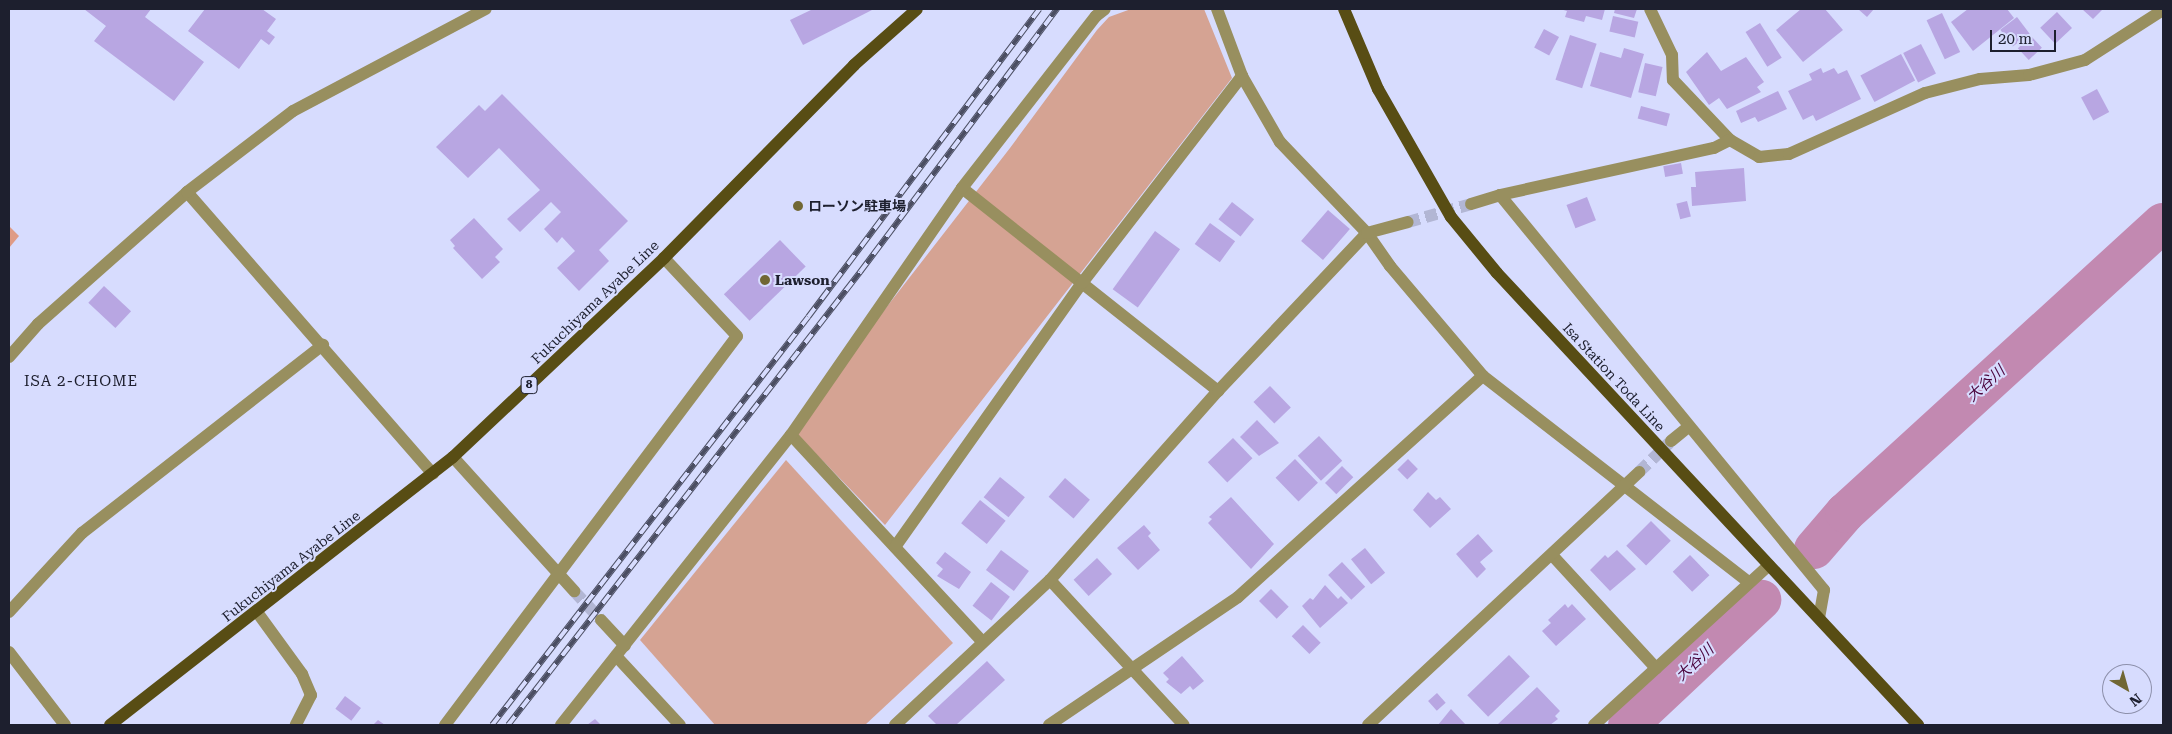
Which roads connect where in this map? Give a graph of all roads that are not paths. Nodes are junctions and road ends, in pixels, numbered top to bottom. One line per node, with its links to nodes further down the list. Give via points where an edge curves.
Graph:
1 (486, 9): 11 (street, via 292,111)
2 (917, 9): 16 (main road, Fukuchiyama Ayabe Line / 8, via 854,65)
3 (1105, 9): 10 (street, via 1096,16)
4 (1217, 9): 8 (street)
5 (1344, 9): 31 (main road, Isa Station Toda Line, via 1378,90 1452,217 1497,273)
6 (1650, 9): 9 (street, via 1672,54 1673,80)
7 (2163, 10): 9 (street, via 2085,60 2029,74 1980,79 1925,93 1789,154 1759,157)
8 (1242, 76): 15 (street, via 1280,142); 17 (street)
9 (1730, 140): 12 (street, via 1714,148)
10 (962, 188): 17 (street); 23 (street)
11 (186, 192): 18 (street); 19 (street, via 38,324)
12 (1500, 195): 13 (street); 22 (street)
13 (1471, 204)
14 (1408, 222): 15 (street)
15 (1367, 233): 20 (street, via 1390,266); 21 (street)
16 (664, 258): 25 (main road, Fukuchiyama Ayabe Line / 8); 32 (street, via 737,336)
17 (1082, 283): 21 (street); 29 (street)
18 (323, 345): 27 (street); 36 (street, via 82,532)
19 (9, 357)
20 (1483, 376): 28 (street); 45 (street, via 1238,597)
21 (1218, 391): 33 (street)
22 (1688, 427): 24 (street); 38 (street, via 1824,590)
23 (791, 435): 29 (street); 41 (street)
24 (1671, 441)
25 (453, 458): 27 (main road, Fukuchiyama Ayabe Line / 8); 32 (street)
26 (1639, 472): 28 (street)
27 (433, 474): 37 (main road, Fukuchiyama Ayabe Line / 8)
28 (1625, 484): 30 (street); 34 (street)
29 (895, 547): 40 (street)
30 (1552, 555): 44 (street); 55 (street)
31 (1769, 565): 34 (street); 38 (main road, Isa Station Toda Line)
32 (558, 575): 35 (street); 49 (street)
33 (1050, 580): 40 (street); 45 (street)
34 (1749, 582): 44 (street)
35 (574, 591)
36 (9, 612)
37 (257, 612): 47 (main road, Fukuchiyama Ayabe Line / 8); 48 (street, via 302,674 311,695)
38 (1819, 618): 57 (main road, Isa Station Toda Line)
39 (601, 620): 41 (street)
40 (984, 642): 52 (street)
41 (625, 646): 43 (street)
42 (9, 652): 46 (street)
43 (616, 656): 50 (street); 51 (street)
44 (1656, 668): 56 (street)
45 (1133, 670): 53 (street); 54 (street)
46 (66, 725)
47 (110, 725)
48 (296, 725)
49 (444, 725)
50 (561, 725)
51 (680, 725)
52 (895, 725)
53 (1049, 725)
54 (1184, 725)
55 (1368, 725)
56 (1594, 725)
57 (1918, 725)

